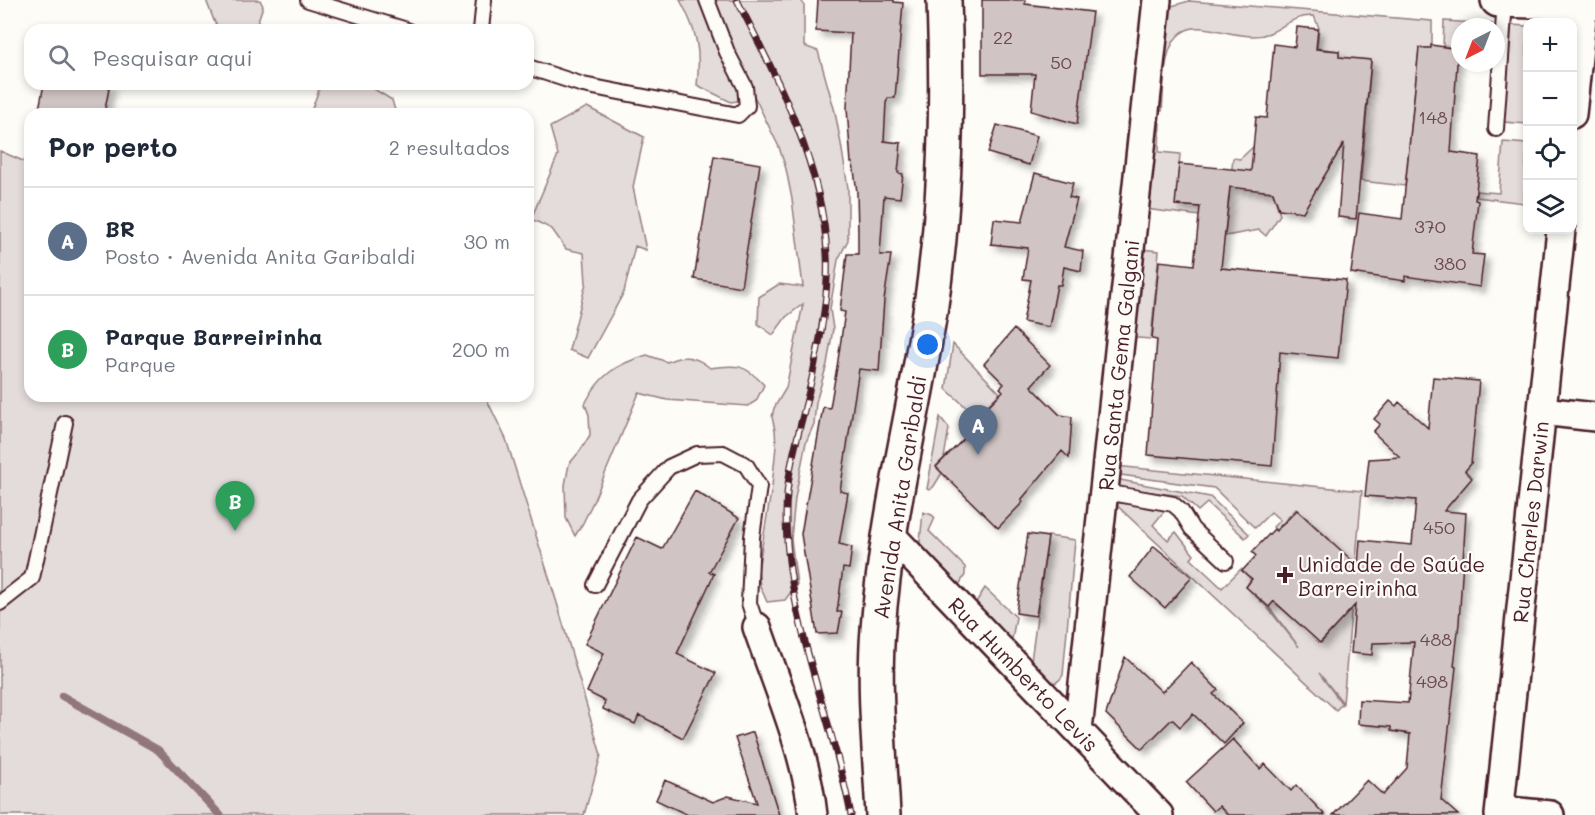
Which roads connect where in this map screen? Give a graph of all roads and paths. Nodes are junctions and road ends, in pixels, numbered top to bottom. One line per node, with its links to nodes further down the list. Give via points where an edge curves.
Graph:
1 (308, 0): 9 (lane)
2 (484, 0): 11 (lane)
3 (707, 0): 12 (lane, via 745,87 747,106 738,115 583,85)
4 (944, 0): 20 (main road, Avenida Anita Garibaldi, via 945,110 939,234 930,311)
5 (1157, 0): 19 (street, Rua Santa Gema Galgani)
6 (1498, 0): 7 (main road)
7 (1505, 1): 8 (main road); 14 (lane)
8 (1588, 2): 13 (street)
9 (342, 5): 10 (lane)
10 (391, 24)
11 (482, 24)
12 (534, 69)
13 (1577, 79)
14 (1496, 129)
15 (1561, 234): 16 (street, Rua Charles Darwin)
16 (1542, 411): 17 (street); 26 (street, Rua Charles Darwin)
17 (1595, 417)
18 (65, 423): 23 (lane, via 32,578)
19 (1105, 492): 21 (lane, via 1173,504 1192,529); 25 (street, Rua Santa Gema Galgani)
20 (889, 533): 25 (street, Rua Humberto Levis); 28 (main road, Avenida Anita Garibaldi, via 876,667)
21 (1226, 561)
22 (595, 585): 24 (lane, via 639,500 669,467 697,454 723,453 746,465 759,486 749,603)
23 (0, 603)
24 (757, 627): 27 (street, via 798,748)
25 (1078, 730): 29 (street, Rua Humberto Levis)
26 (1500, 812): 30 (street)
27 (813, 815)
28 (883, 815)
29 (1159, 815)
30 (1550, 815)

